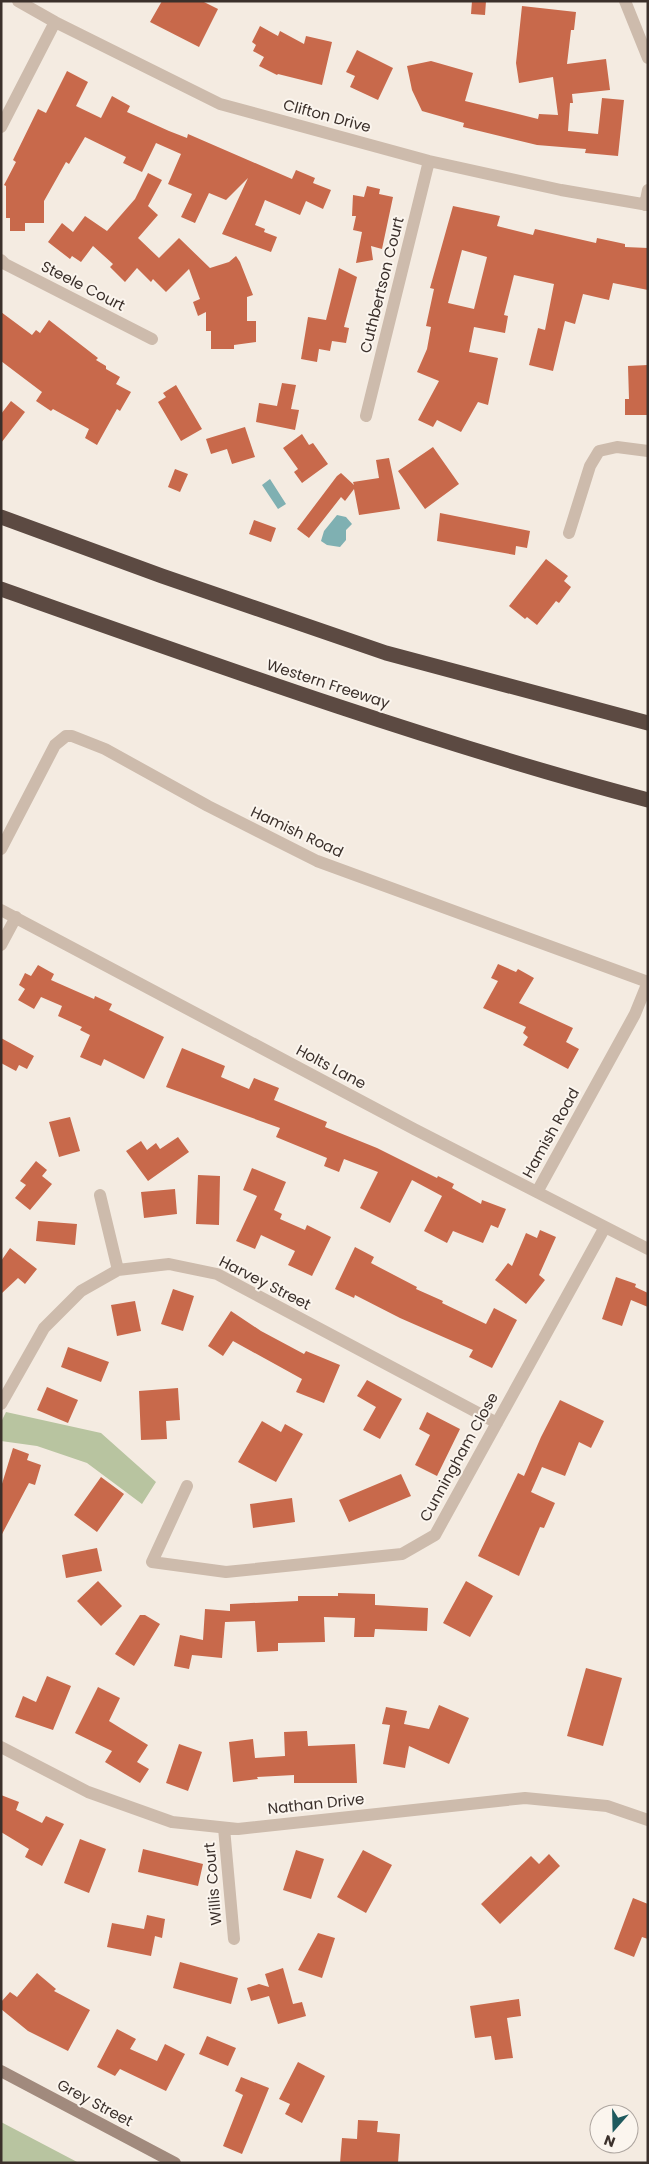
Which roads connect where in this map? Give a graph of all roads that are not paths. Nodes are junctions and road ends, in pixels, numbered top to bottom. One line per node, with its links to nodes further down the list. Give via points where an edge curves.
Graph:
1 (18, 1): 3 (street, Clifton Drive)
2 (625, 1): 4 (street)
3 (55, 22): 5 (street); 6 (street, Clifton Drive, via 220,104)
4 (648, 58)
5 (1, 127)
6 (429, 161): 8 (street, Clifton Drive); 11 (street, Cuthbertson Court)
7 (648, 190): 8 (street)
8 (646, 205)
9 (1, 260): 10 (street, Steele Court)
10 (152, 339)
11 (366, 416)
12 (648, 452): 14 (street, via 617,447 599,451 590,466)
13 (1, 517): 16 (highway, via 386,653)
14 (569, 533)
15 (1, 589): 17 (highway, Western Freeway, via 272,685)
16 (648, 724)
17 (648, 800)
18 (1, 849): 22 (street, Hamish Road, via 55,745 66,736 72,736 105,749 316,861 648,982 635,1014)
19 (1, 910): 20 (street, Holts Lane)
20 (16, 917): 21 (street); 22 (street, Holts Lane)
21 (1, 946)
22 (537, 1192): 24 (street, Holts Lane)
23 (100, 1194): 26 (street)
24 (606, 1227): 25 (street, Holts Lane); 28 (street, Cunningham Close)
25 (648, 1250)
26 (118, 1270): 27 (street, Harvey Street, via 81,1291 44,1328); 28 (street, Harvey Street, via 169,1264 217,1274)
27 (1, 1404)
28 (497, 1423): 29 (street, Cunningham Close, via 435,1535 402,1554 226,1572 152,1562)
29 (187, 1486)
30 (1, 1747): 32 (street, Nathan Drive, via 88,1792 172,1822)
31 (648, 1820): 32 (street, Nathan Drive, via 607,1806 525,1798)
32 (224, 1828): 33 (street, Willis Court)
33 (234, 1939)
34 (1, 2071): 35 (street, Grey Street)
35 (174, 2163)

